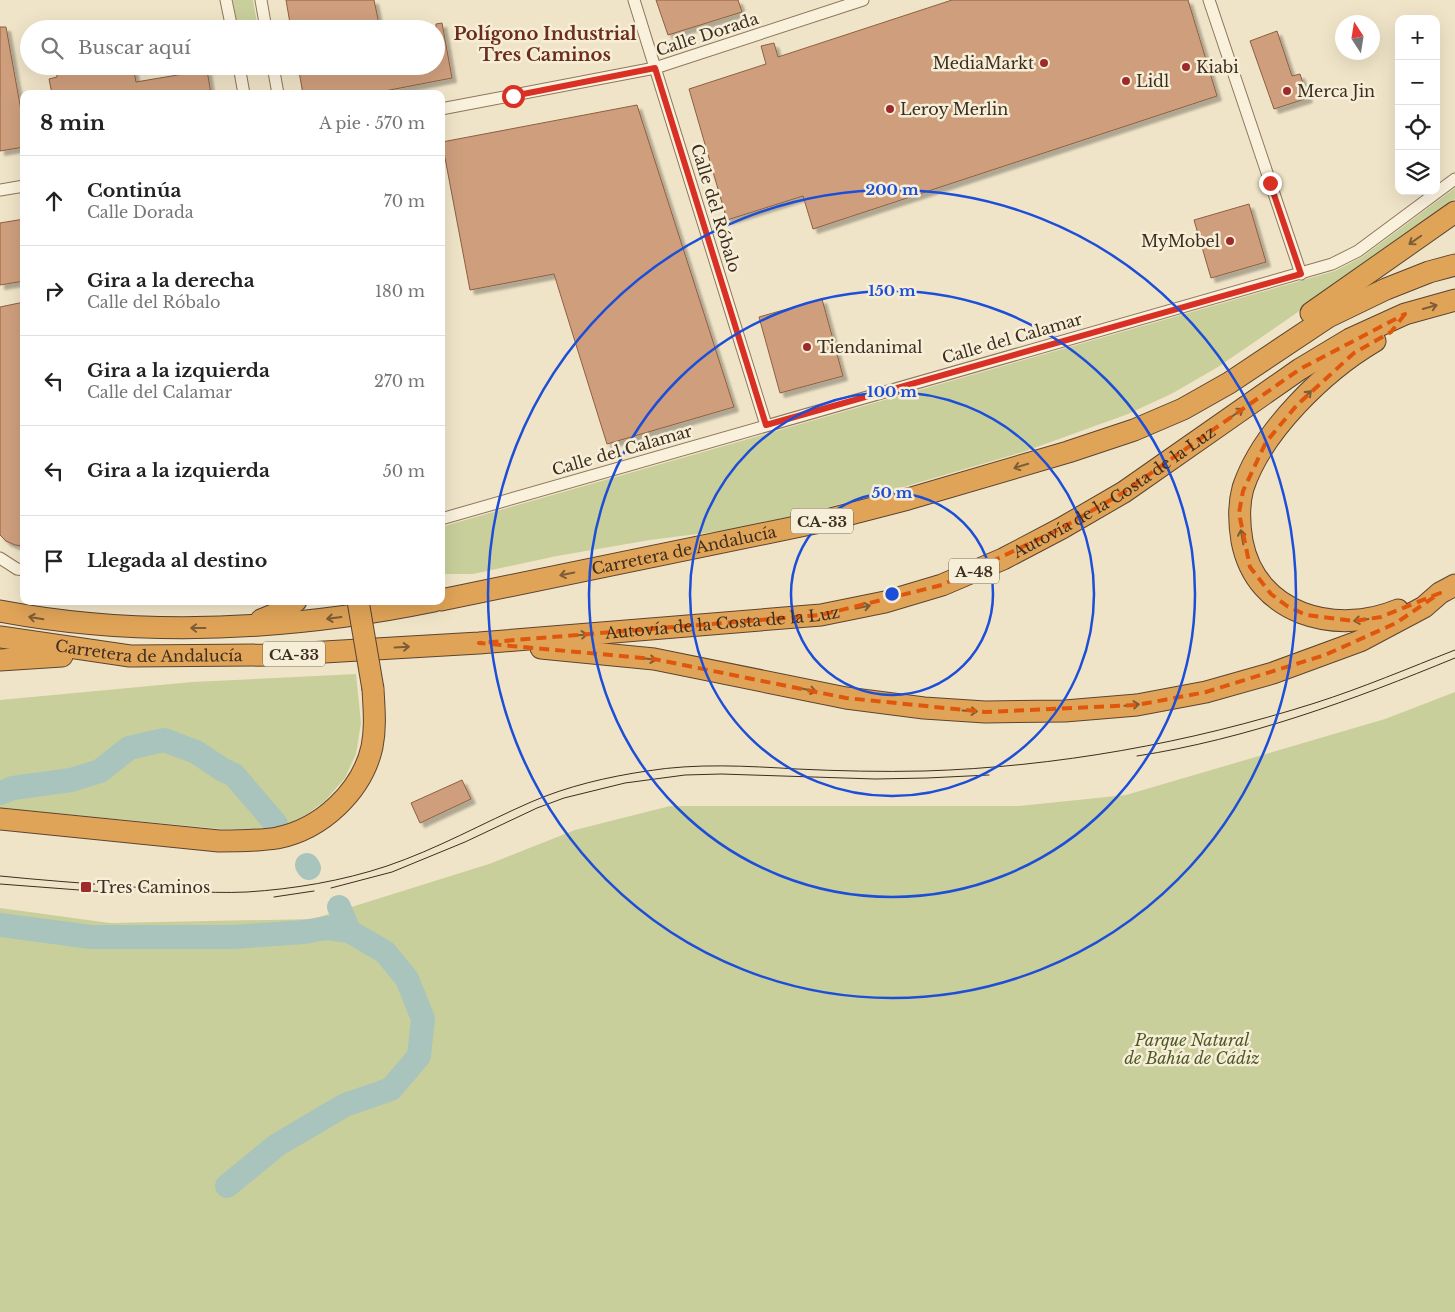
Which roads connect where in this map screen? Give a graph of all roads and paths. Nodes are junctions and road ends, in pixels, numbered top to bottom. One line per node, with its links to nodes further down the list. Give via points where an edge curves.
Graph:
1 (226, 0): 6 (street)
2 (260, 0): 7 (street)
3 (634, 0): 8 (street, Calle del Róbalo)
4 (863, 0): 8 (street, Calle Dorada)
5 (1210, 0): 19 (street)
6 (230, 20)
7 (264, 20)
8 (655, 68): 13 (street, Calle Dorada); 22 (street, Calle del Róbalo)
9 (241, 75): 11 (street)
10 (275, 75): 12 (street)
11 (243, 90)
12 (277, 90)
13 (445, 108)
14 (1455, 179): 19 (street, Calle del Calamar, via 1358,251)
15 (20, 187): 16 (street)
16 (0, 190)
17 (1455, 212): 23 (highway, one-way to 23, via 1222,374)
18 (1455, 265): 23 (highway, Autovía de la Costa de la Luz, via 1386,289 1328,317 1184,409)
19 (1301, 274): 22 (street, Calle del Calamar)
20 (1455, 300): 21 (highway, Autovía de la Costa de la Luz / A-48, one-way to 20)
21 (1405, 314): 28 (highway, one-way to 21, via 1372,619 1354,622 1306,615 1287,606 1257,579 1244,552 1240,531 1243,490 1266,442 1327,375 1354,353 1391,332); 37 (highway, Autovía de la Costa de la Luz / A-48, one-way to 21, via 821,616 942,585 1003,559 1124,492 1300,369 1350,339)
22 (766, 425): 24 (street, Calle del Calamar)
23 (1068, 452): 29 (highway, Carretera de Andalucía / CA-33, one-way to 29, via 815,523)
24 (445, 518)
25 (0, 558): 26 (street)
26 (20, 570)
27 (445, 586): 29 (highway)
28 (1449, 588): 37 (highway, one-way to 28, via 654,659 846,698 924,708 985,712 1066,711 1137,705 1206,692 1273,673 1360,641 1424,607)
29 (484, 591): 30 (highway, Carretera de Andalucía / CA-33)
30 (445, 599)
31 (291, 605): 35 (highway)
32 (359, 605): 40 (highway, bridge, via 373,689 373,739 356,783 333,810 315,824 298,832 254,841)
33 (414, 605): 35 (highway, Carretera de Andalucía / CA-33, one-way to 35, via 322,620)
34 (0, 611): 35 (highway, Carretera de Andalucía / CA-33, one-way to 34, via 129,626 40,619)
35 (247, 626)
36 (0, 637): 38 (highway, Carretera de Andalucía / CA-33)
37 (479, 643): 38 (highway, Carretera de Andalucía / CA-33, one-way to 37, via 273,655)
38 (109, 654): 39 (highway)
39 (0, 660)
40 (0, 819)

